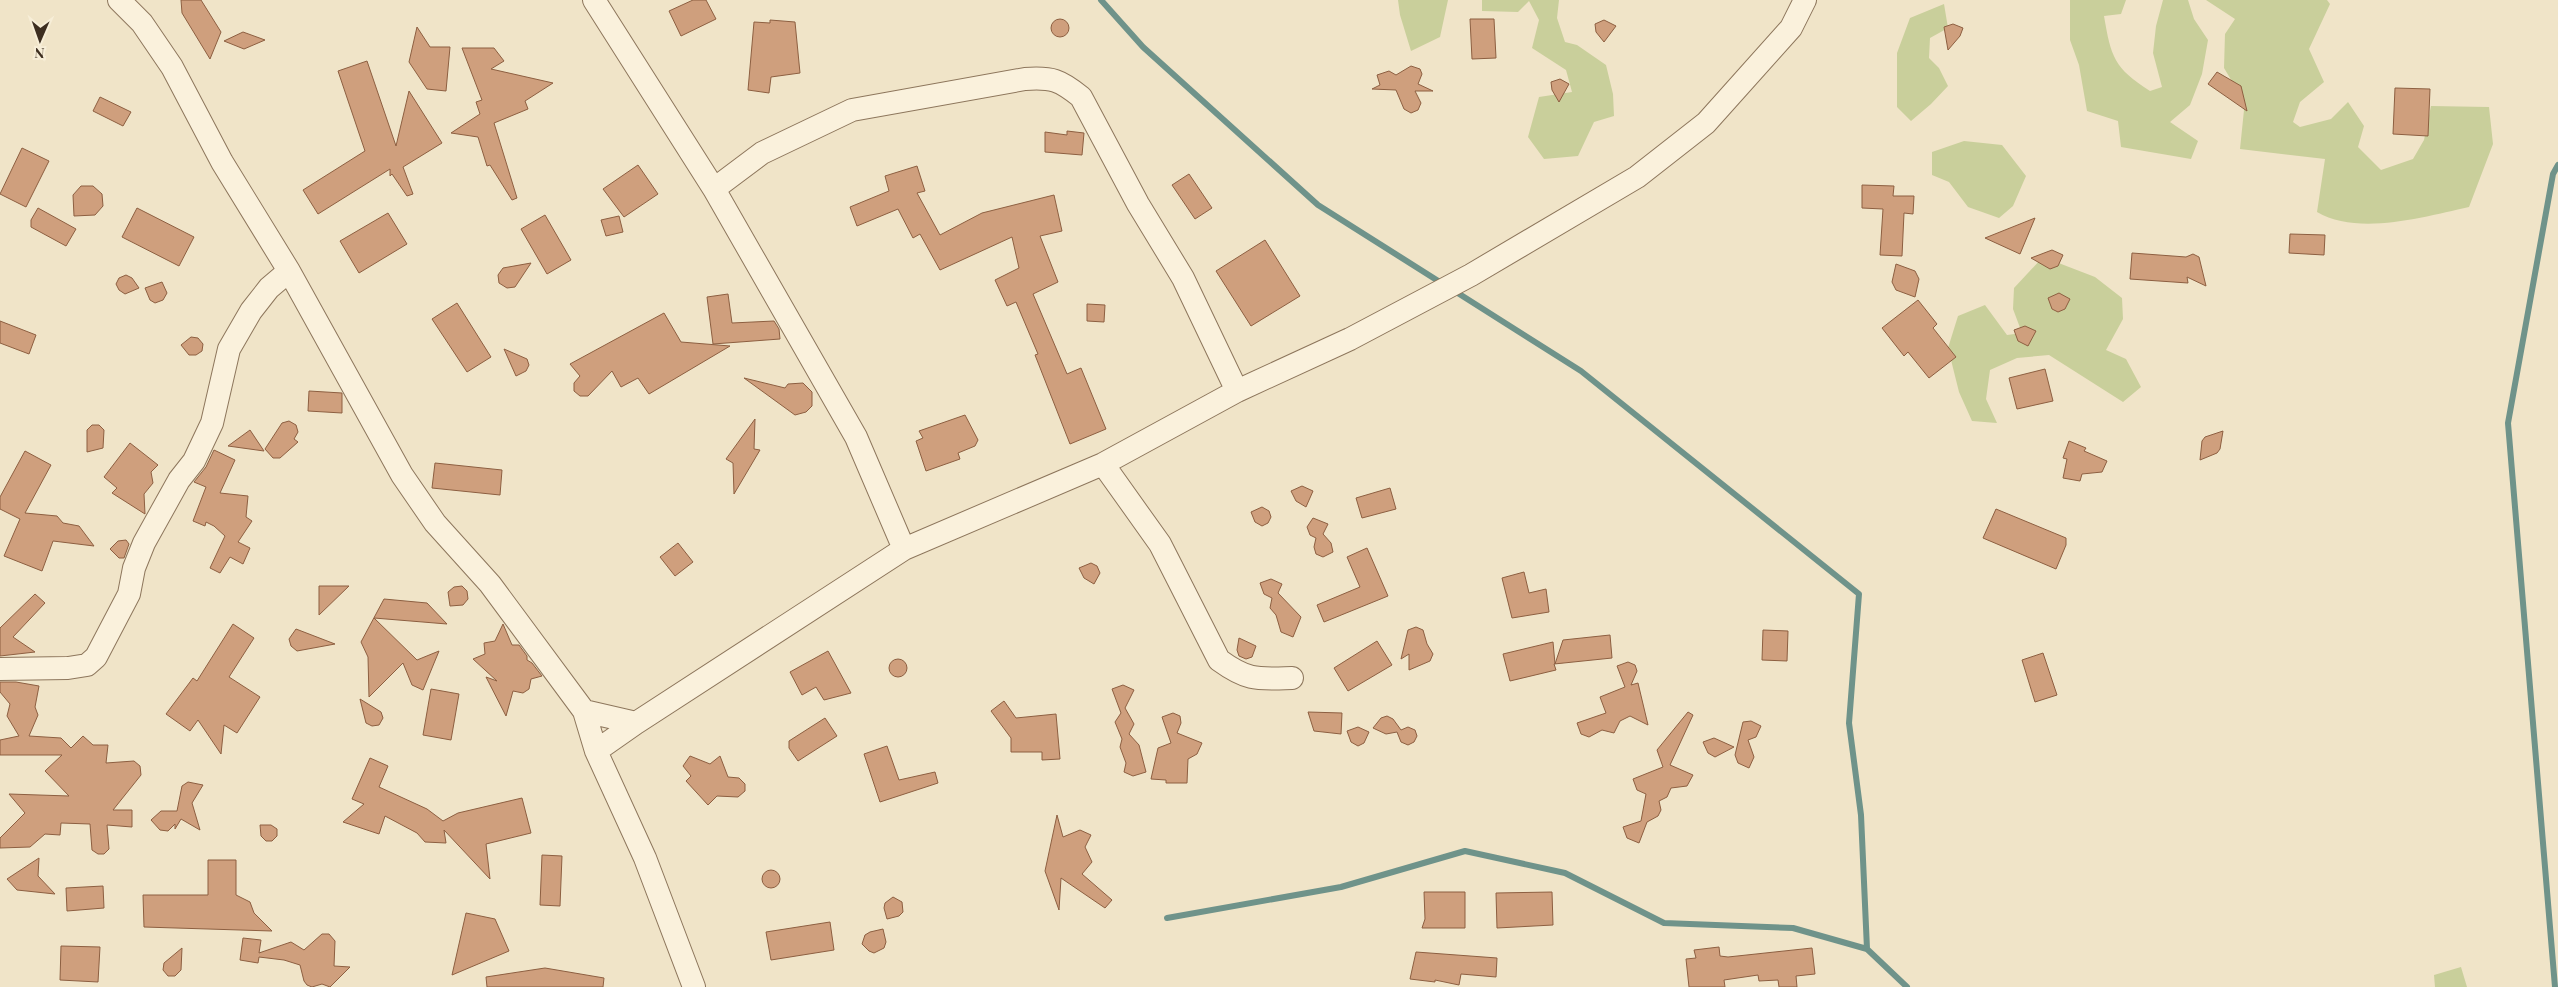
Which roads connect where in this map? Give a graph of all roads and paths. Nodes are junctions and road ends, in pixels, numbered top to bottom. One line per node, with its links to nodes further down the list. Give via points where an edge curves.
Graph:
1 (119, 0): 5 (street, via 142,23 172,67 222,162)
2 (594, 0): 4 (street)
3 (1805, 0): 6 (street, via 1791,28 1706,123 1637,178 1471,275 1350,339)
4 (714, 189): 6 (street, via 762,153 852,110 1048,77 1081,97 1138,204 1183,278); 8 (street, via 856,437)
5 (289, 271): 9 (street, via 251,311 229,349 212,423 194,461 179,480 144,542 129,594 96,657 87,666); 11 (street, via 402,476 435,523 490,584)
6 (1237, 391): 7 (street)
7 (1103, 464): 8 (street); 10 (street, via 1160,544 1219,660 1234,672 1254,679)
8 (904, 549): 12 (street)
9 (0, 669)
10 (1292, 678)
11 (584, 711): 12 (street); 13 (street)
12 (636, 722): 13 (street)
13 (596, 751): 14 (street, via 646,858)
14 (694, 987)

